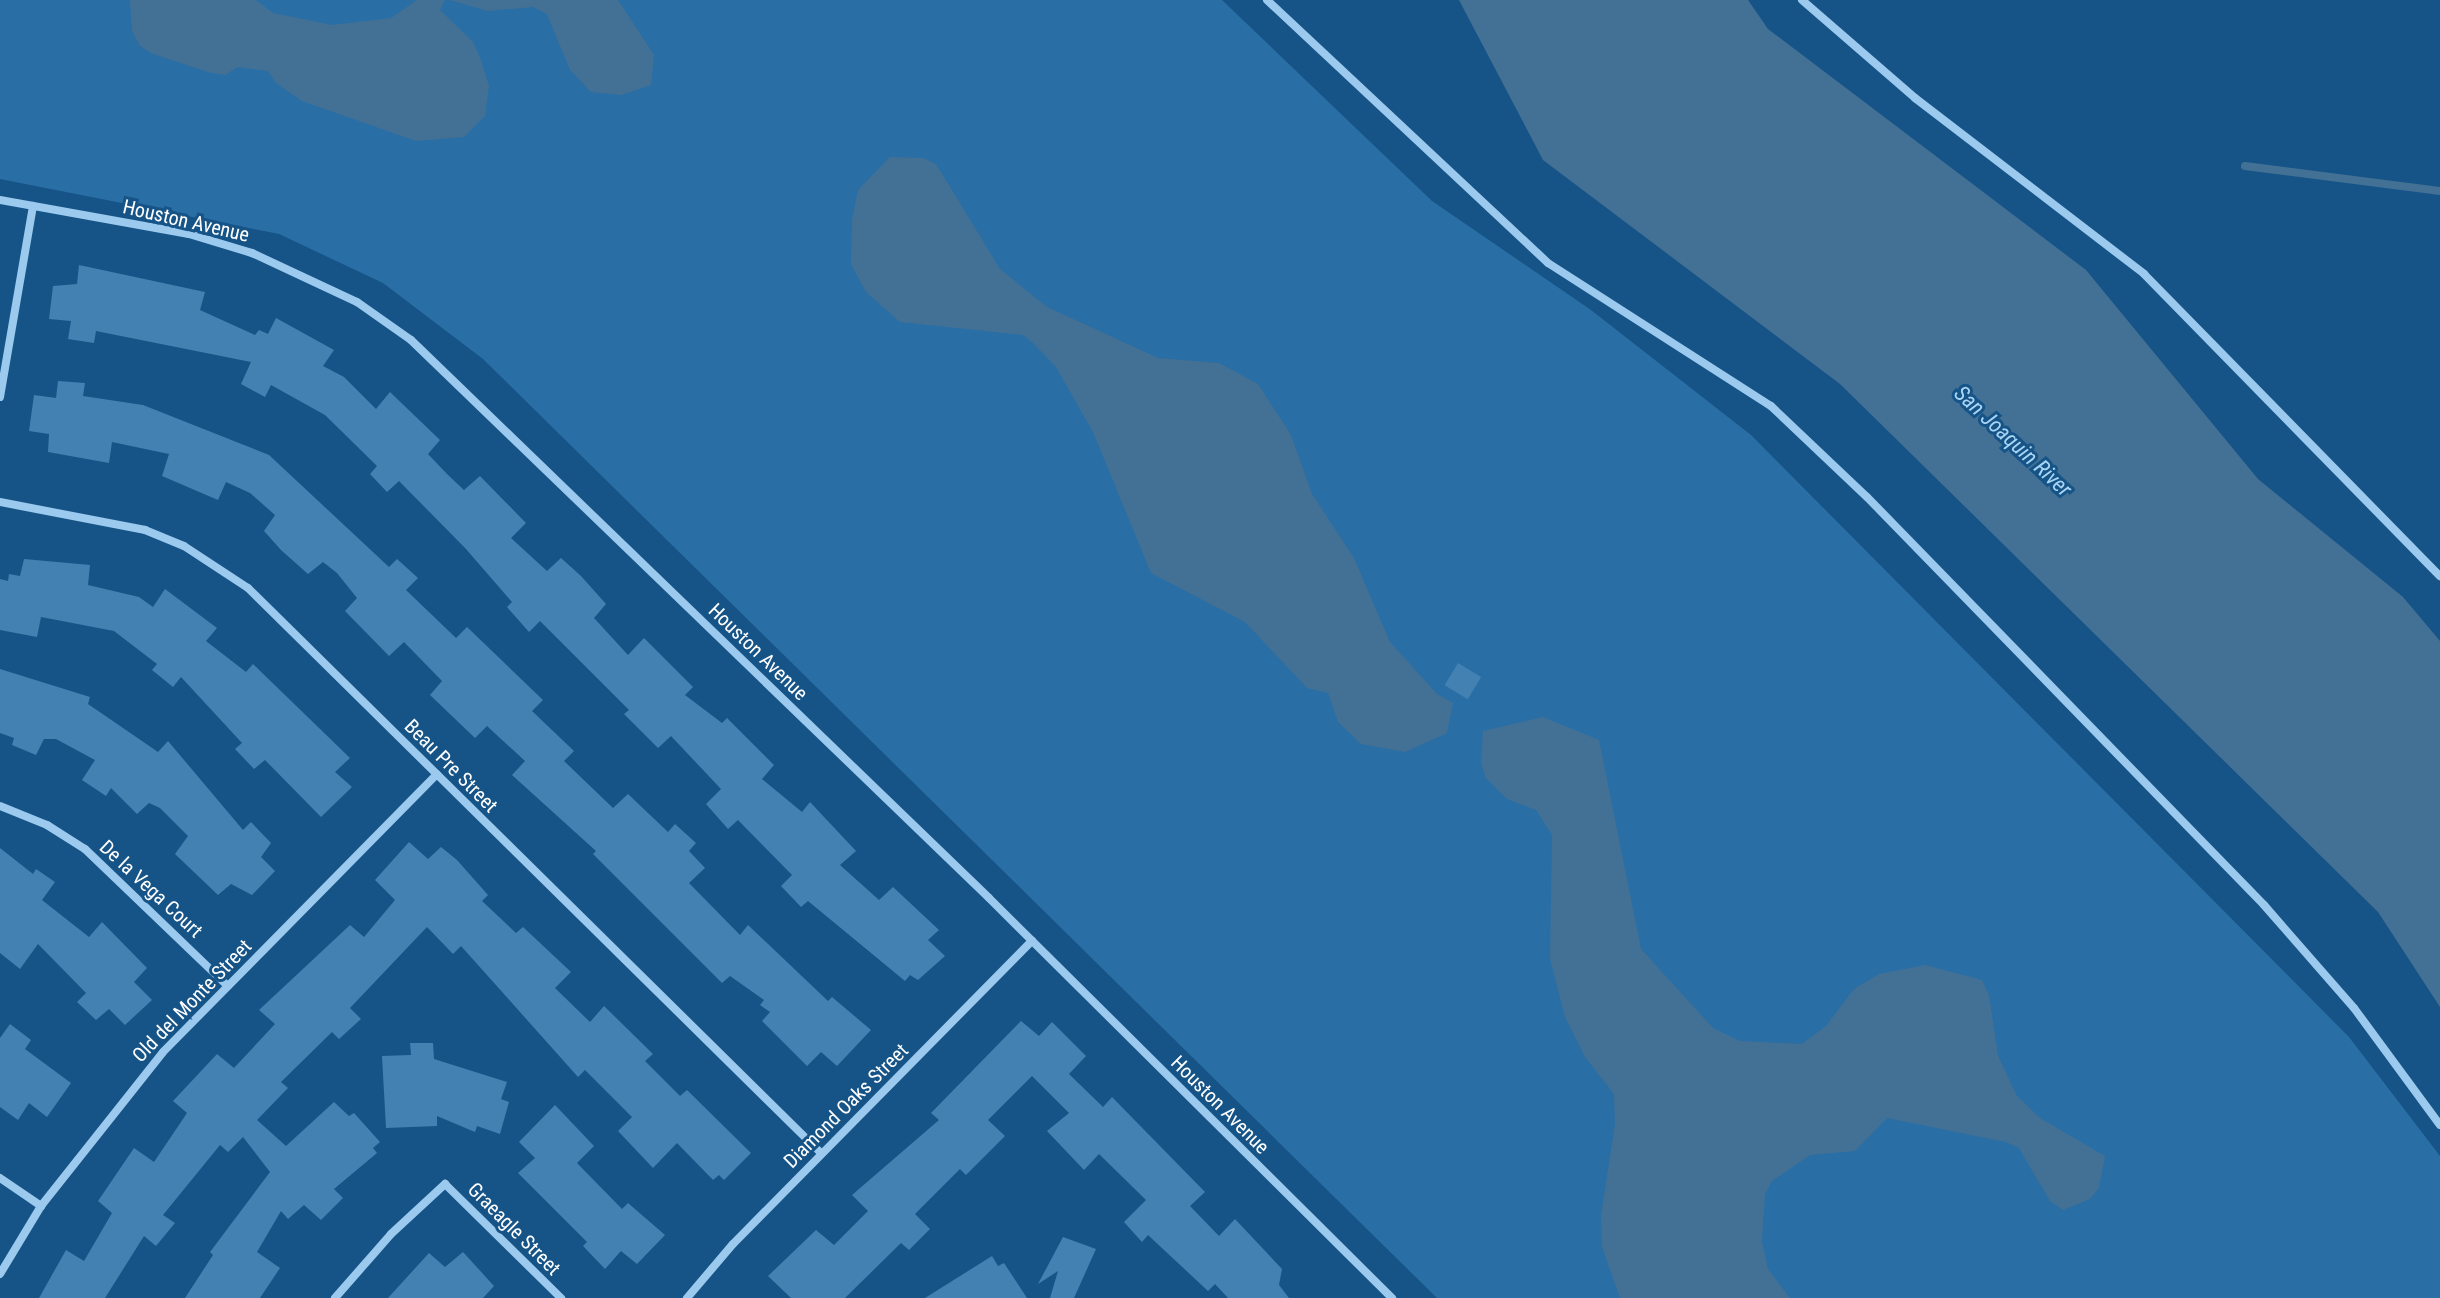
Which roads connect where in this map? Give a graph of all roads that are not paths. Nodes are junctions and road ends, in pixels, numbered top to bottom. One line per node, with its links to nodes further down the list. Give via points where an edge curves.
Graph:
1 (1267, 0): 12 (street, via 1548,263 1759,398 1867,497 2264,905 2354,1008)
2 (1802, 0): 7 (street, via 1915,98 2144,274)
3 (0, 200): 4 (street, Houston Avenue)
4 (33, 206): 5 (street); 10 (street, Houston Avenue, via 189,234 252,253 357,302 411,340)
5 (0, 397)
6 (0, 502): 8 (street, Beau Pre Street, via 145,530 217,565 248,588)
7 (2440, 576)
8 (437, 774): 11 (street, Old del Monte Street); 13 (street, Beau Pre Street)
9 (0, 806): 11 (street, De la Vega Court, via 47,825 85,849)
10 (1032, 941): 13 (street, Diamond Oaks Street); 20 (street, Houston Avenue)
11 (228, 986): 15 (street, Old del Monte Street, via 108,1115)
12 (2440, 1125)
13 (821, 1153): 19 (street, Diamond Oaks Street)
14 (0, 1178): 15 (street)
15 (41, 1206): 16 (street, Old del Monte Street)
16 (0, 1274)
17 (335, 1298): 18 (street, Graeagle Street, via 391,1234 445,1184)
18 (561, 1298)
19 (687, 1298)
20 (1392, 1298)

